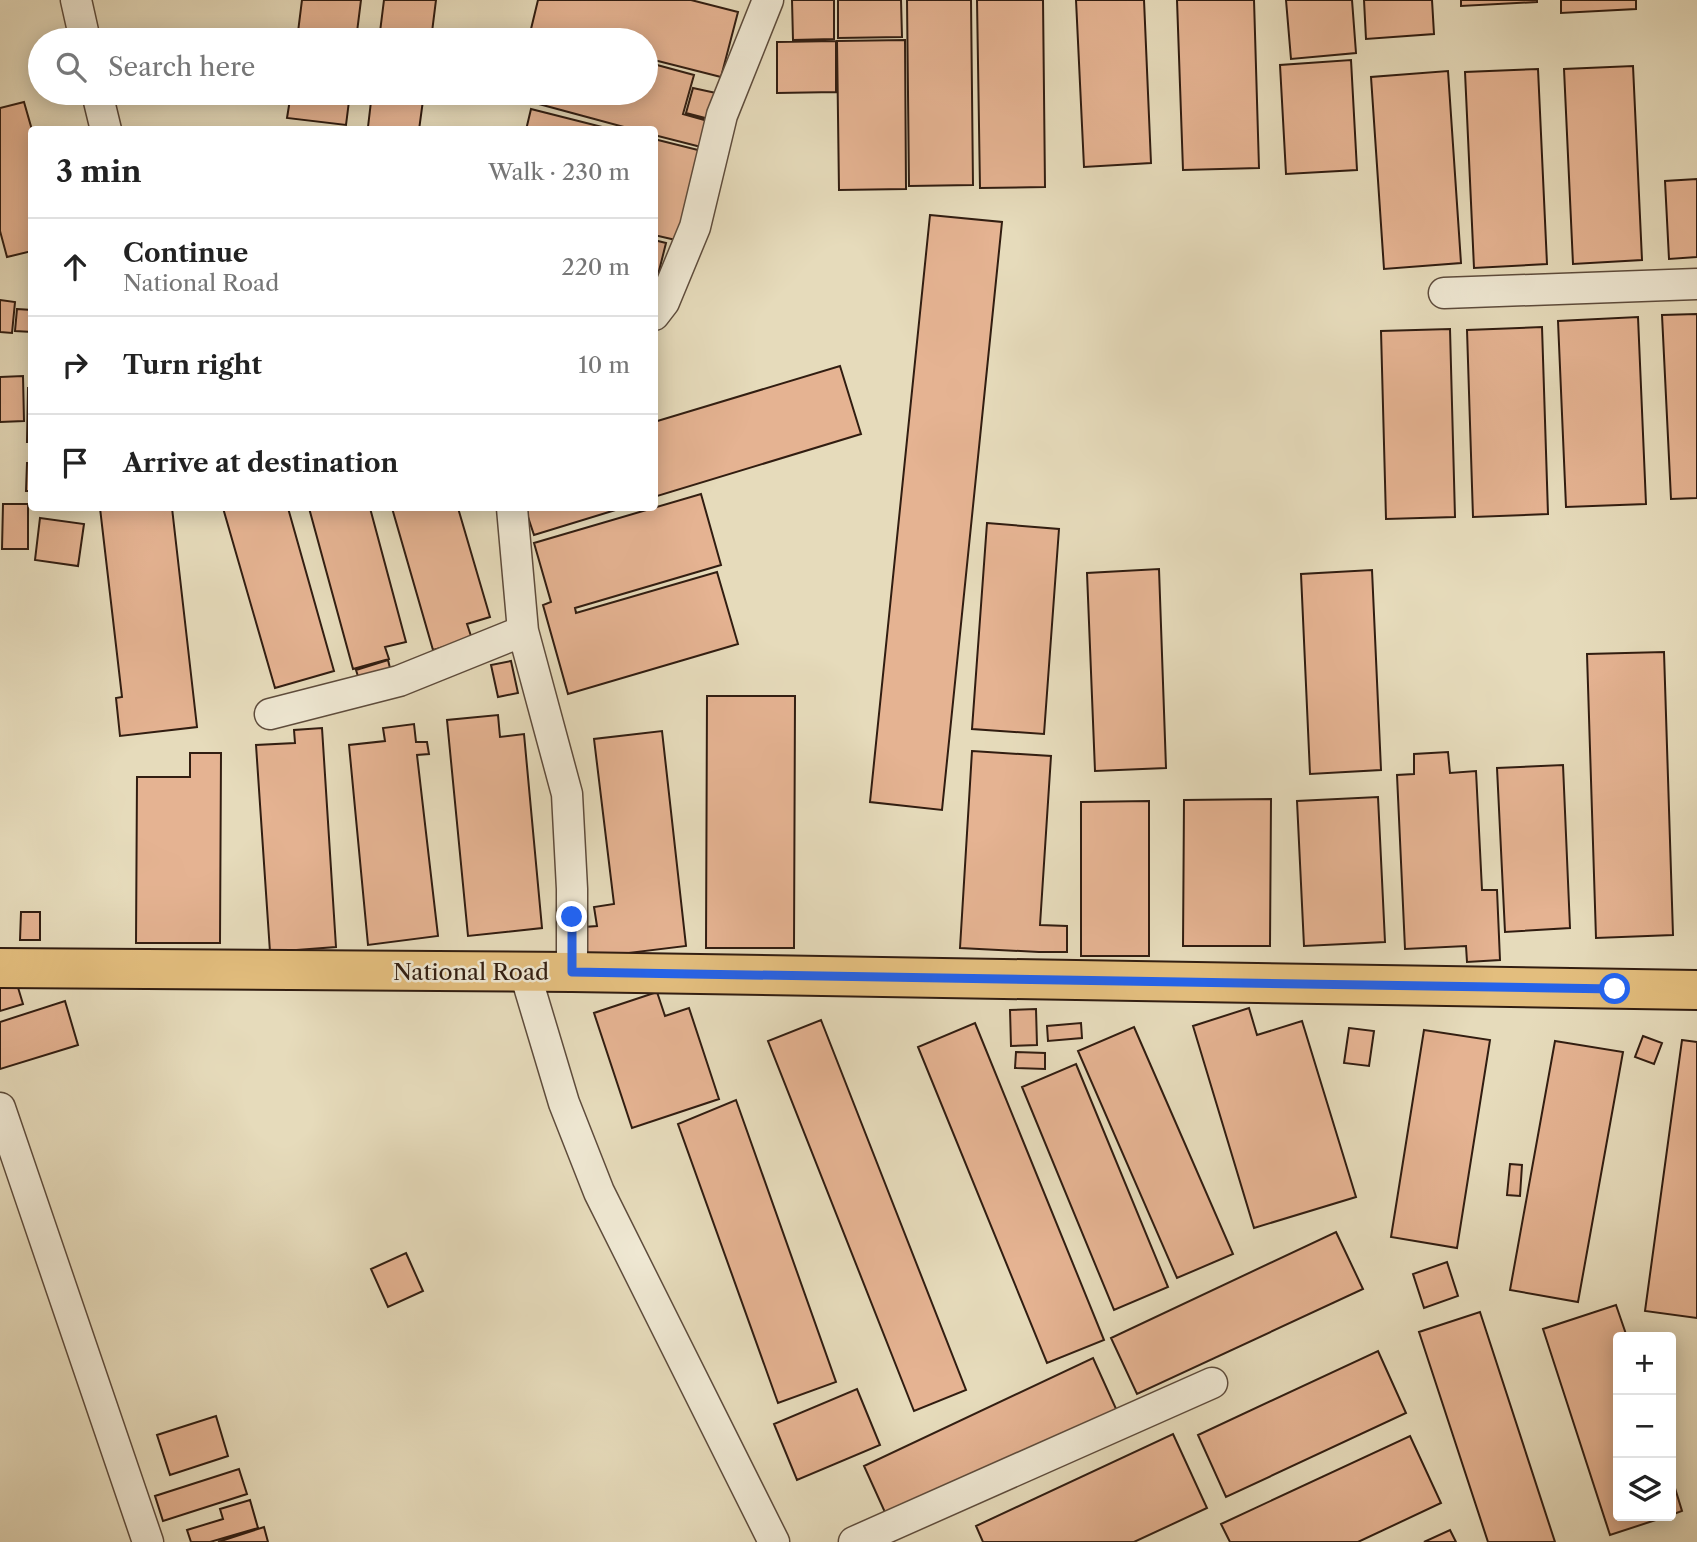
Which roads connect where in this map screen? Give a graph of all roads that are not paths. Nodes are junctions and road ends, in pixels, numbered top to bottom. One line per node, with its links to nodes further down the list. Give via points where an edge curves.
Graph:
1 (76, 0): 3 (street)
2 (768, 0): 8 (street, via 722,115 695,227)
3 (82, 28)
4 (100, 105): 5 (street)
5 (105, 126)
6 (1697, 284): 7 (street)
7 (1444, 293)
8 (658, 310)
9 (512, 511): 10 (street)
10 (523, 631): 11 (street, via 399,681); 14 (street, via 567,794)
11 (270, 714)
12 (0, 968): 13 (main road, National Road)
13 (525, 972): 14 (main road, National Road); 19 (street, via 564,1103 599,1192)
14 (572, 972): 15 (main road, National Road)
15 (1697, 990)
16 (0, 1108): 18 (street)
17 (1212, 1383): 20 (street)
18 (148, 1542)
19 (774, 1542)
20 (854, 1542)

